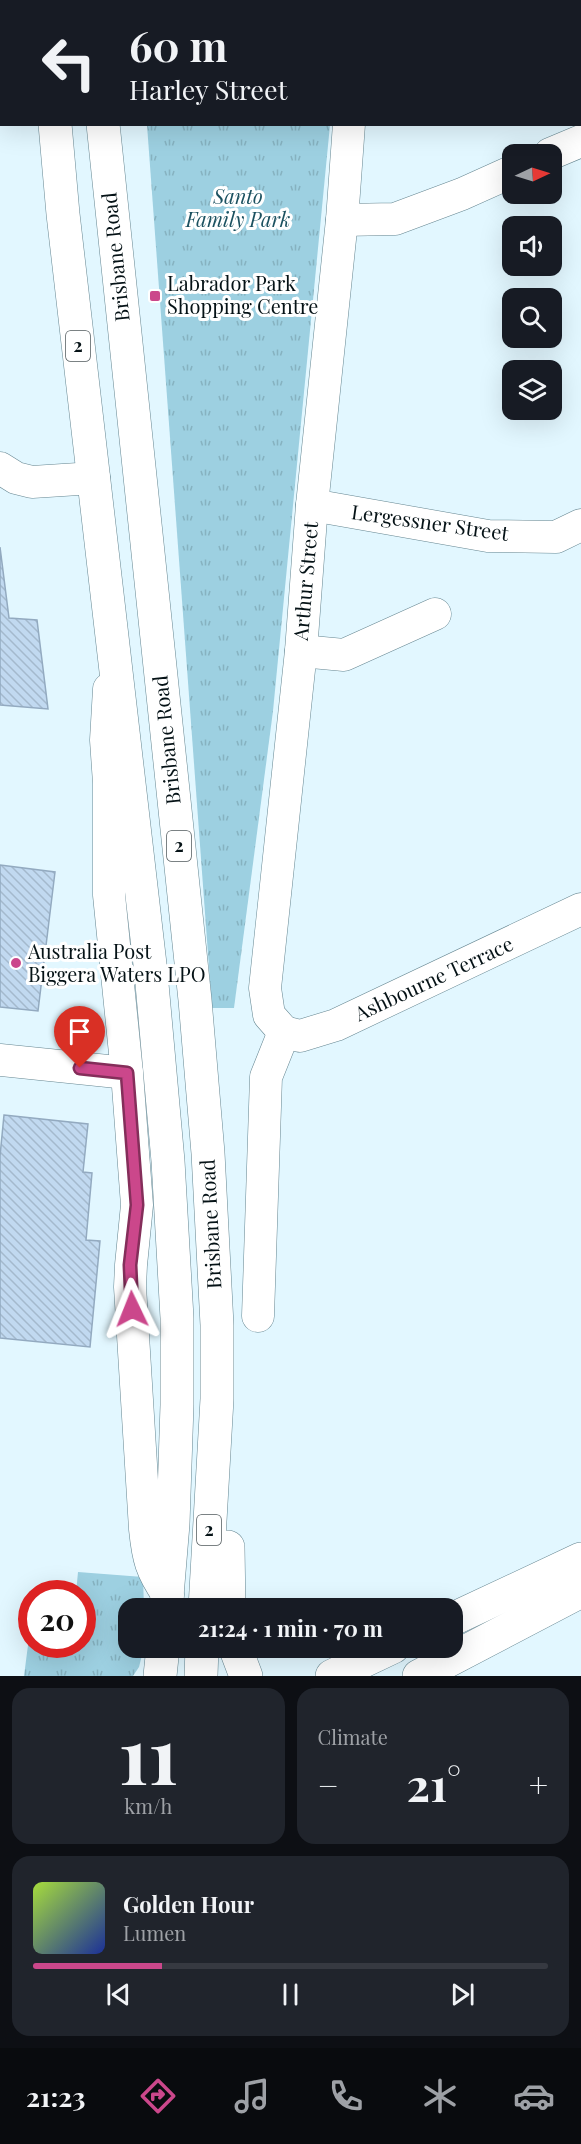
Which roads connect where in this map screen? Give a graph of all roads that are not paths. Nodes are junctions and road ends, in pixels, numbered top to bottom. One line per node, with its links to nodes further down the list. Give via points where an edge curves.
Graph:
1 (55, 126): 9 (main road, Brisbane Road / 2)
2 (103, 126): 20 (main road, Brisbane Road / 2, via 202,1072 217,1325)
3 (349, 126): 7 (street, Arthur Street)
4 (581, 141): 5 (street)
5 (562, 149)
6 (502, 176): 7 (street, via 395,219)
7 (342, 220): 10 (street, Arthur Street)
8 (5, 476): 9 (street, via 32,482)
9 (94, 477): 13 (main road, Brisbane Road / 2)
10 (312, 505): 11 (street, Lergessner Street, via 488,536 556,537); 14 (street, Arthur Street)
11 (581, 525)
12 (435, 614): 14 (street, via 344,655)
13 (113, 649): 18 (street, Brisbane Road, via 106,740 109,895); 24 (main road, Brisbane Road / 2, via 152,973 173,1242 177,1405)
14 (301, 651): 16 (street, Arthur Street, via 265,988 269,1016)
15 (581, 909): 16 (street, Ashbourne Terrace, via 336,1025 300,1036)
16 (284, 1032): 19 (street, via 266,1077)
17 (0, 1060): 18 (street)
18 (127, 1073): 23 (street, Brisbane Road, via 137,1205 130,1287 145,1529 148,1558)
19 (258, 1316)
20 (214, 1451): 25 (main road, Brisbane Road / 2); 26 (main road, via 226,1497)
21 (581, 1559): 27 (main road)
22 (581, 1591): 31 (main road)
23 (165, 1598)
24 (167, 1598)
25 (206, 1598)
26 (229, 1598)
27 (463, 1614)
28 (202, 1658): 32 (main road)
29 (239, 1658): 33 (main road)
30 (370, 1658): 34 (main road)
31 (460, 1667): 35 (main road)
32 (201, 1676)
33 (246, 1676)
34 (332, 1676)
35 (419, 1676)

